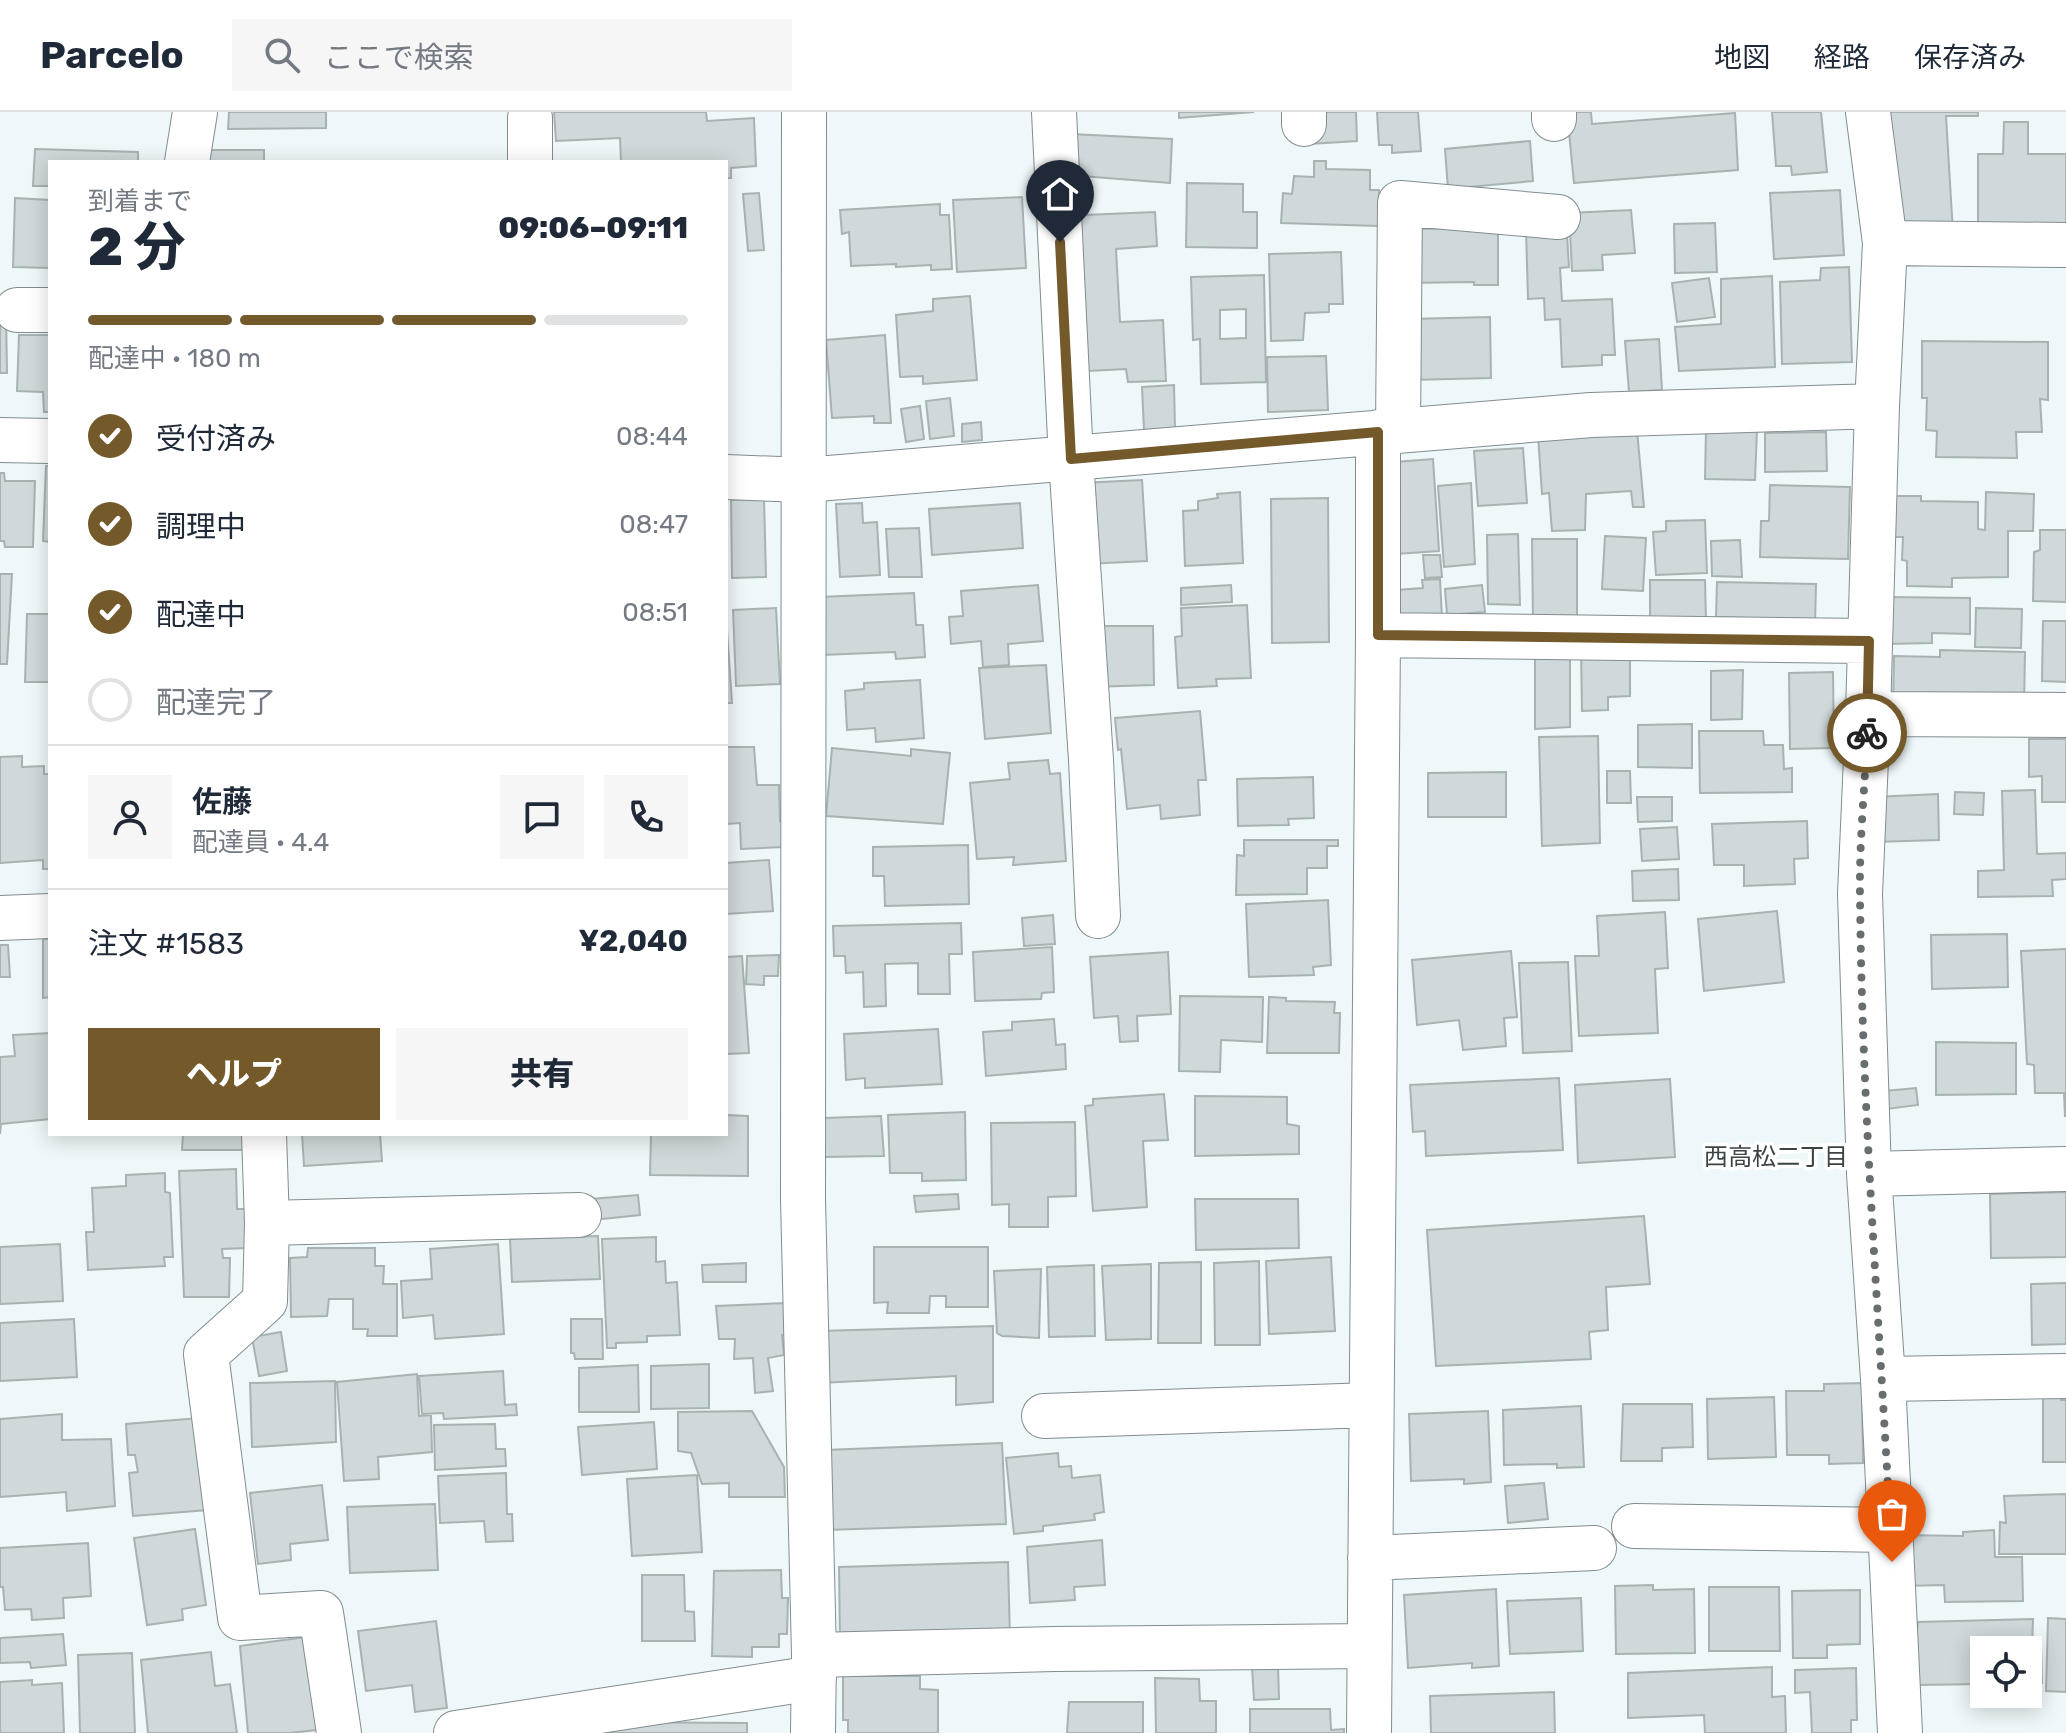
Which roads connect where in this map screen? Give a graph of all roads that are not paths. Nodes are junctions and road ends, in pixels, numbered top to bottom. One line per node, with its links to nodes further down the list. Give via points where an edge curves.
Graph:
1 (195, 112): 6 (street)
2 (804, 112): 17 (street)
3 (1054, 112): 15 (street)
4 (1868, 112): 9 (street)
5 (530, 118): 7 (street)
6 (187, 160)
7 (530, 160)
8 (1558, 217): 12 (street, via 1400,203)
9 (1885, 243): 10 (street); 11 (street)
10 (2066, 245)
11 (1877, 406): 12 (street, via 1591,415); 19 (street)
12 (1388, 431): 15 (street); 18 (street)
13 (0, 440): 14 (street)
14 (48, 441)
15 (1071, 459): 17 (street); 23 (street)
16 (728, 477): 17 (street)
17 (805, 480): 39 (street, via 803,1199)
18 (1378, 635): 19 (street); 32 (street)
19 (1869, 641): 20 (street)
20 (1868, 714): 21 (street); 27 (street, via 1860,894)
21 (2066, 715)
22 (48, 916): 24 (street)
23 (1098, 916)
24 (0, 918)
25 (264, 1136): 29 (street)
26 (2066, 1169): 27 (street)
27 (1869, 1174): 31 (street)
28 (579, 1215): 29 (street)
29 (267, 1223): 40 (street, via 265,1301 206,1354 240,1618 321,1613)
30 (2066, 1376): 31 (street)
31 (1883, 1379): 35 (street)
32 (1371, 1405): 33 (street); 37 (street)
33 (1044, 1416)
34 (1634, 1526): 35 (street)
35 (1890, 1530): 44 (street)
36 (1594, 1548): 37 (street)
37 (1370, 1558): 38 (street)
38 (1369, 1646): 39 (street, via 1054,1649); 43 (street)
39 (814, 1667): 41 (street); 42 (street)
40 (339, 1733)
41 (456, 1733)
42 (813, 1733)
43 (1369, 1733)
44 (1900, 1733)

